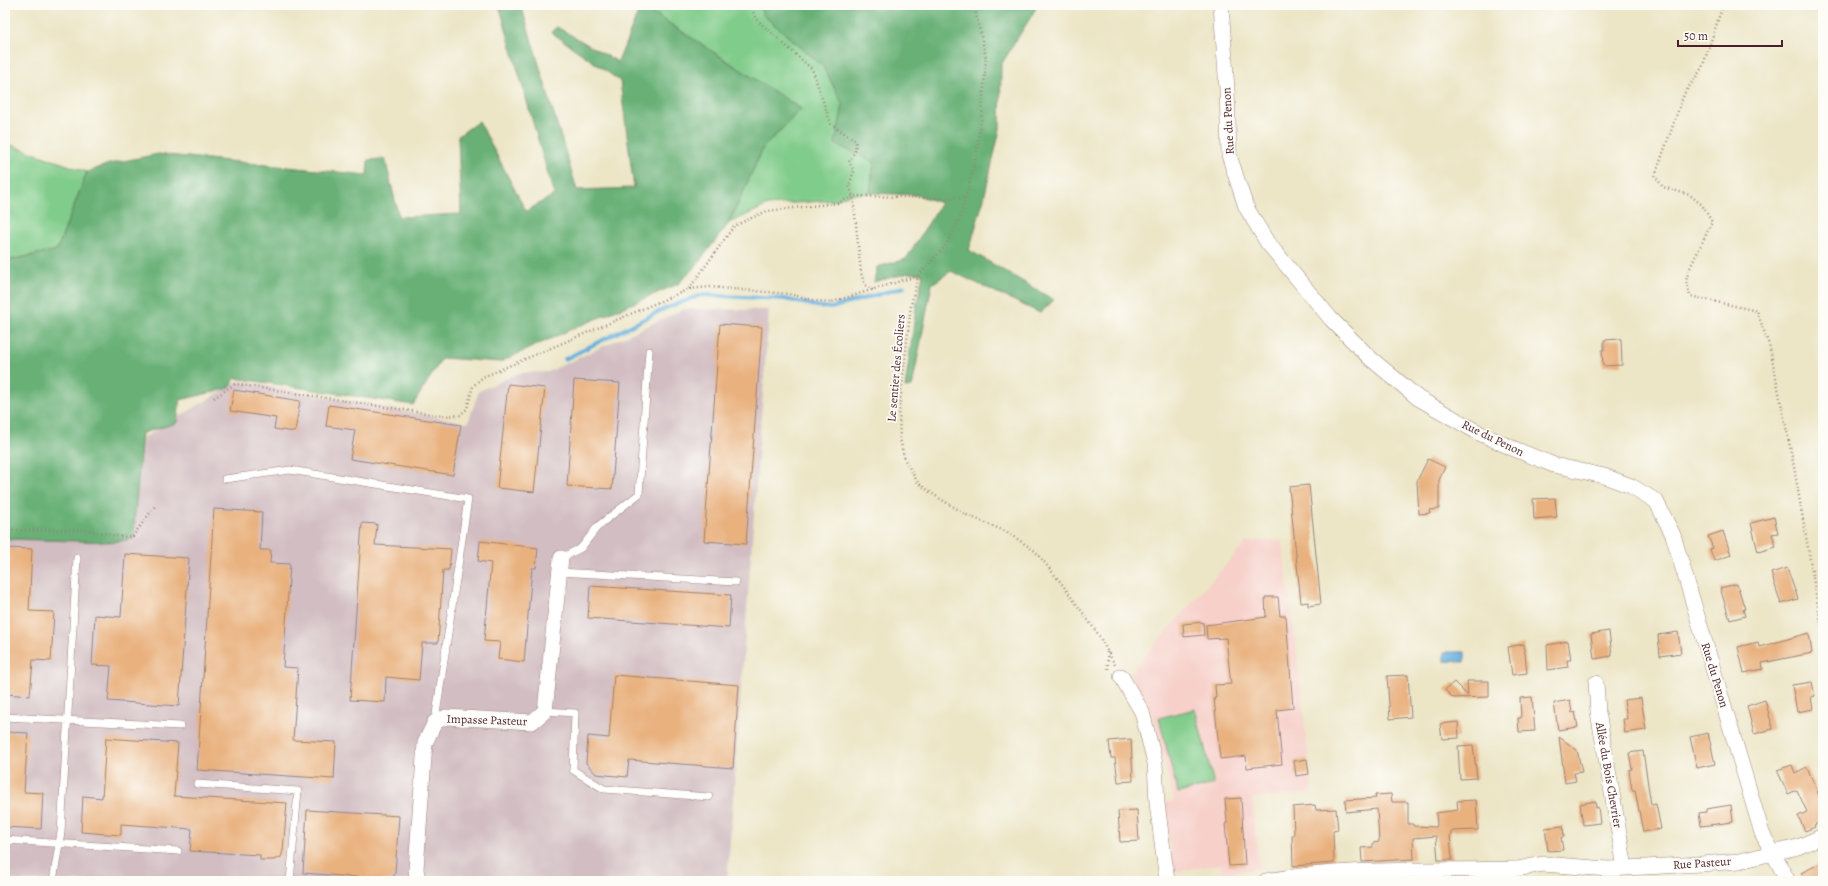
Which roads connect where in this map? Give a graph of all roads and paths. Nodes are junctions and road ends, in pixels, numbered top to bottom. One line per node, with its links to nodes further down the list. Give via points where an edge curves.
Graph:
1 (750, 5): 5 (path, via 756,19 812,69 831,124 856,141 855,151 849,162 854,172 849,186)
2 (974, 5): 6 (path, Le sentier des Écoliers, via 986,58 976,158)
3 (1221, 5): 32 (street, Rue du Penon, via 1229,155 1246,207 1267,242 1331,319 1370,358 1418,398 1479,433 1554,465 1604,476 1631,486 1656,501 1673,535 1762,832)
4 (1723, 5): 18 (path, via 1702,68 1684,94 1656,176 1663,187 1690,195 1702,205 1712,222 1689,270 1686,281 1690,296 1757,311 1770,348)
5 (853, 196): 6 (path); 8 (path, via 838,203 767,211 734,226); 9 (path, via 861,273 865,285)
6 (966, 198): 7 (path, Le sentier des Écoliers, via 960,218 947,244)
7 (918, 276): 9 (path); 19 (path, Le sentier des Écoliers, via 911,306 899,413 900,439 905,460 918,483 934,495 968,515 1007,532 1035,551 1098,634)
8 (689, 289): 9 (path, via 710,287 789,294 832,302); 11 (path, via 483,377 473,386 467,409 460,415 444,416 235,384)
9 (873, 290)
10 (649, 351): 16 (lane, via 639,494 598,526 581,548)
11 (214, 398)
12 (225, 479): 24 (lane, via 290,470 468,499)
13 (155, 506): 14 (path, via 133,536 123,537 87,530)
14 (5, 530)
15 (77, 558): 23 (lane)
16 (560, 565): 17 (lane); 21 (street, Impasse Pasteur)
17 (736, 582)
18 (1823, 635)
19 (1121, 676): 40 (street, via 1142,712 1155,763 1157,803)
20 (1596, 683): 33 (street, Allée du Bois Chevrier, via 1598,712)
21 (545, 711): 24 (street, Impasse Pasteur, via 532,722 446,717); 27 (lane, via 575,713 573,770 604,789)
22 (5, 717): 23 (lane)
23 (67, 720): 25 (lane); 30 (lane)
24 (435, 722): 39 (street, Impasse Pasteur, via 425,743 416,869)
25 (180, 726)
26 (197, 784): 38 (lane, via 298,791)
27 (709, 797)
28 (1823, 836): 32 (street, Rue Pasteur, via 1798,847)
29 (5, 840): 30 (lane)
30 (59, 844): 31 (lane); 37 (lane)
31 (178, 851)
32 (1772, 854): 33 (street, Rue Pasteur, via 1736,861); 42 (street, Rue du Penon)
33 (1625, 868): 34 (street, Rue Pasteur, via 1543,864)
34 (1517, 875): 41 (street, Rue Pasteur, via 1349,873)
35 (5, 878): 36 (path)
36 (36, 881)
37 (53, 881)
38 (290, 881)
39 (418, 881)
40 (1167, 881)
41 (1266, 881)
42 (1788, 881)

